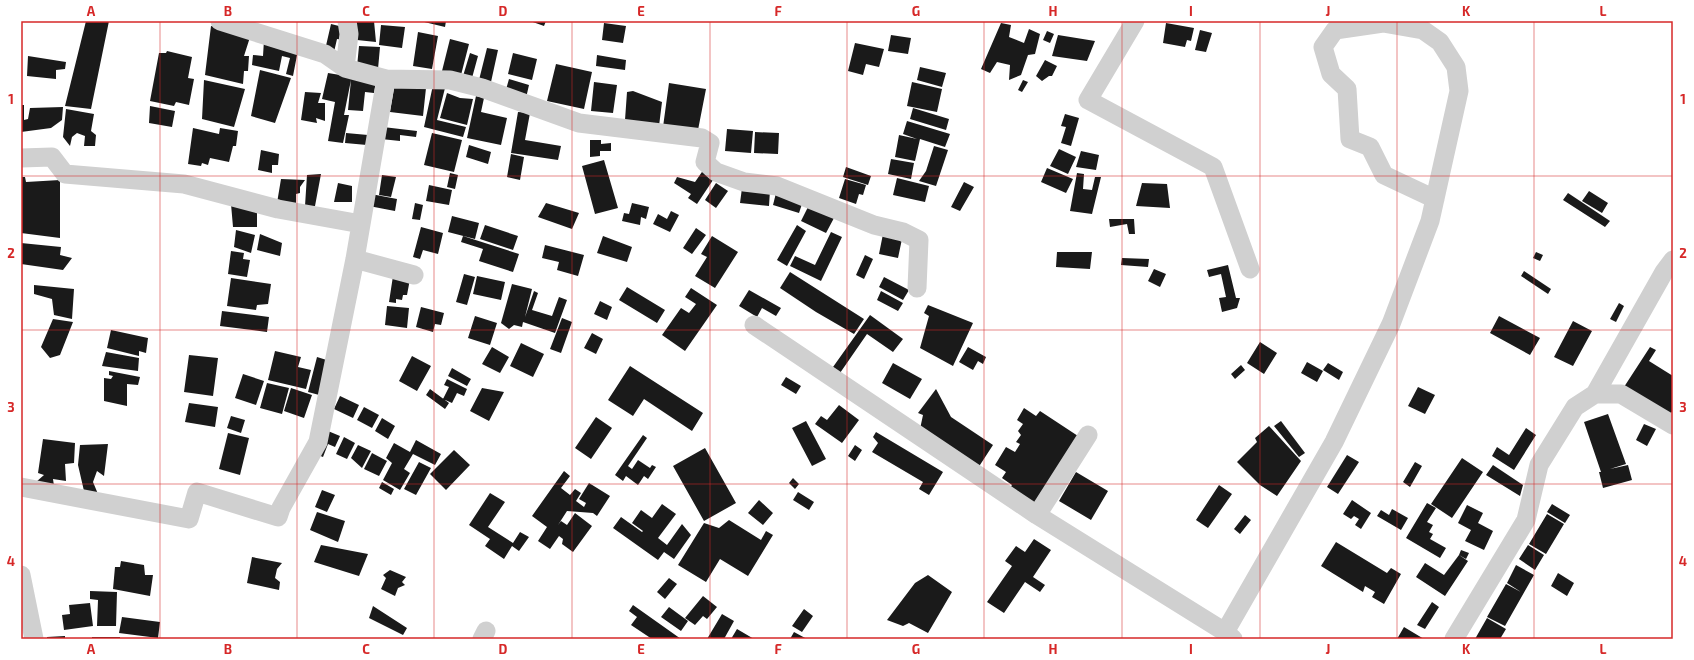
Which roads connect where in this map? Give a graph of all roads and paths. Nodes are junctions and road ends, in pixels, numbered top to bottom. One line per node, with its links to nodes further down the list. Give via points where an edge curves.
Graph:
1 (220, 21): 4 (street, via 325,54)
2 (347, 21): 4 (street, via 349,34)
3 (1134, 21): 11 (street, via 1088,100 1213,167)
4 (345, 68): 5 (street)
5 (386, 79): 8 (street); 13 (street, via 450,80 482,88 579,123 702,138 710,143 705,162 716,172 744,182 777,186 874,226 903,232 919,240)
6 (21, 158): 8 (street, via 52,157 65,174 184,184 278,209)
7 (1435, 199): 7 (street, via 1459,91 1456,67 1440,42 1423,30 1383,23 1336,30 1323,47 1331,74 1347,89 1350,139 1370,147 1384,175); 21 (street, via 1430,222 1391,324 1334,442)
8 (361, 224): 9 (street)
9 (356, 258): 12 (street); 18 (street, via 318,442 278,517 196,492 189,519)
10 (1673, 260): 15 (street)
11 (1250, 269)
12 (414, 275)
13 (917, 288)
14 (754, 325): 19 (street)
15 (1595, 394): 16 (street, via 1621,394); 23 (street, via 1575,406 1538,465 1526,520)
16 (1673, 425)
17 (1088, 435): 19 (street)
18 (21, 487)
19 (1037, 515): 21 (street)
20 (21, 575): 22 (street)
21 (1229, 636)
22 (34, 639)
23 (1454, 639)

